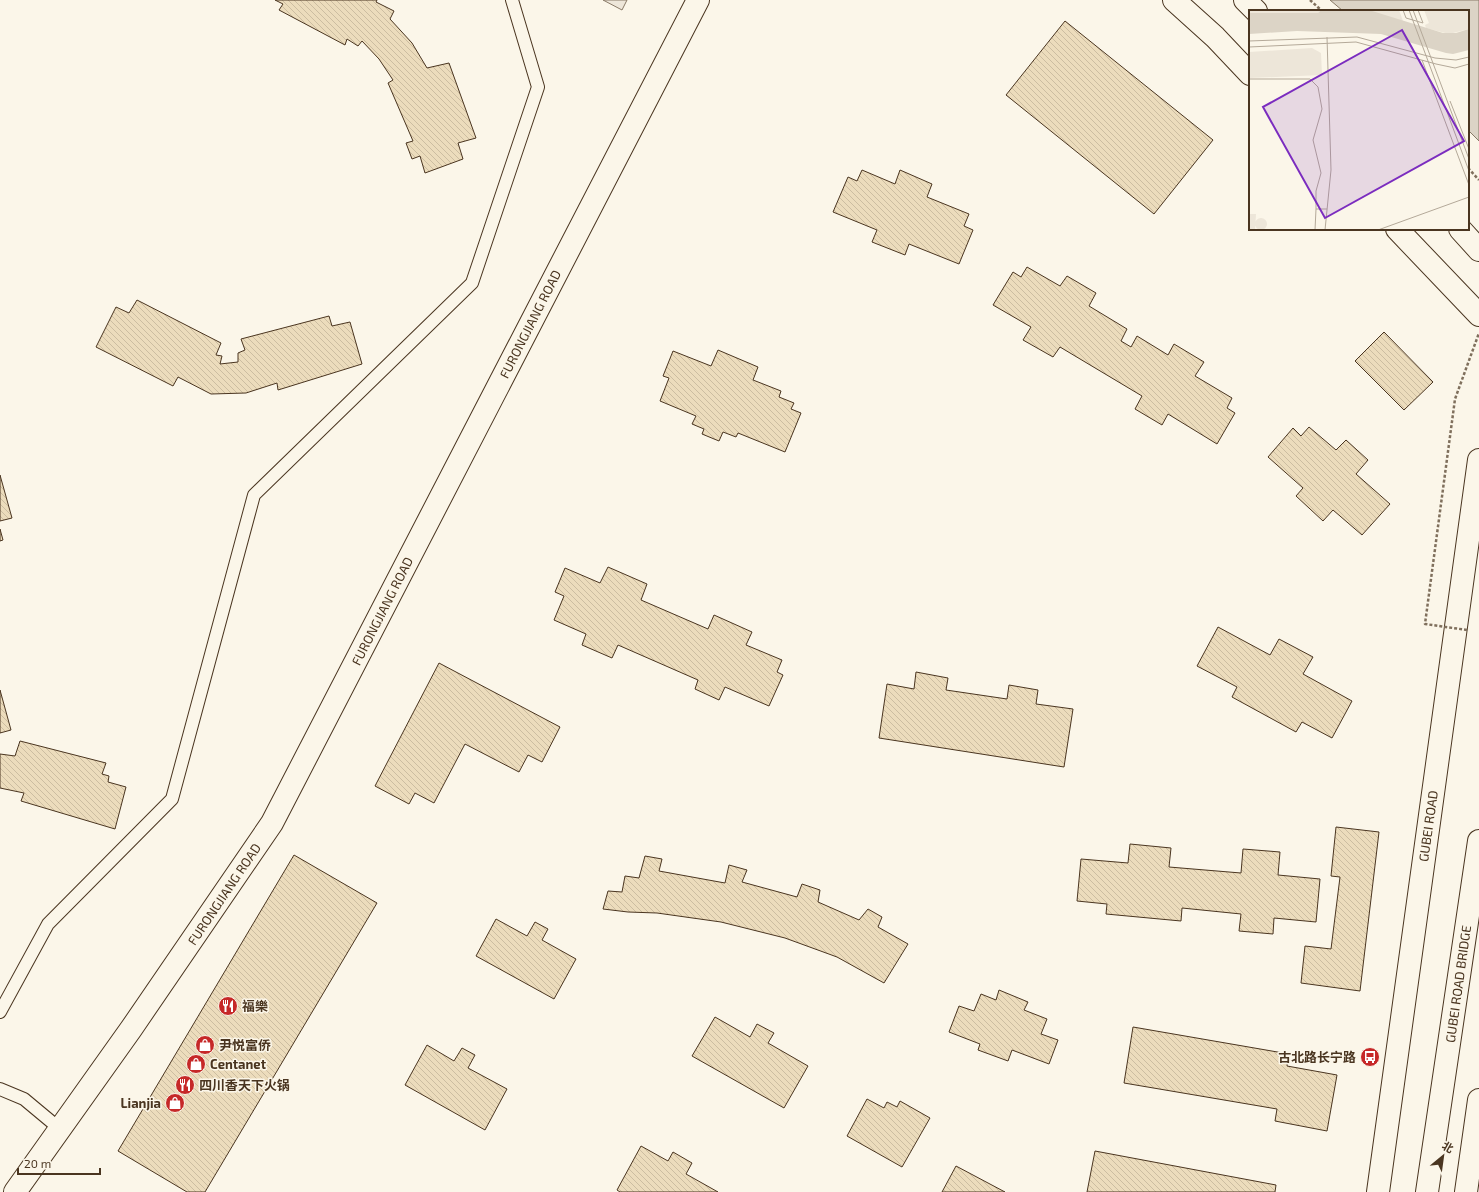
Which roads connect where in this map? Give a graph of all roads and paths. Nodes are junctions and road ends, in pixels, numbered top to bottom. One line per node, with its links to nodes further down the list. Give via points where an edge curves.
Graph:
1 (512, 0): 19 (lane, via 538,87 472,283 254,496 172,799 48,924)
2 (698, 0): 22 (main road, FURONGJIANG ROAD, via 272,823 132,1029)
3 (1174, 0): 8 (main road, via 1215,37)
4 (1245, 0): 6 (main road)
5 (1310, 0): 7 (path)
6 (1255, 10)
7 (1321, 10)
8 (1249, 73)
9 (1469, 169): 10 (path)
10 (1479, 180)
11 (1398, 230): 14 (main road)
12 (1461, 230): 13 (main road)
13 (1479, 250)
14 (1479, 315)
15 (1479, 333): 17 (path, bridge, via 1455,399 1425,624)
16 (1479, 460): 24 (main road, GUBEI ROAD)
17 (1467, 630)
18 (1479, 841): 25 (main road, GUBEI ROAD BRIDGE)
19 (0, 1012)
20 (0, 1089): 22 (lane, via 24,1099)
21 (1478, 1105): 26 (main road)
22 (60, 1129): 23 (main road, FURONGJIANG ROAD)
23 (15, 1192)
24 (1378, 1192)
25 (1427, 1192)
26 (1466, 1192)

